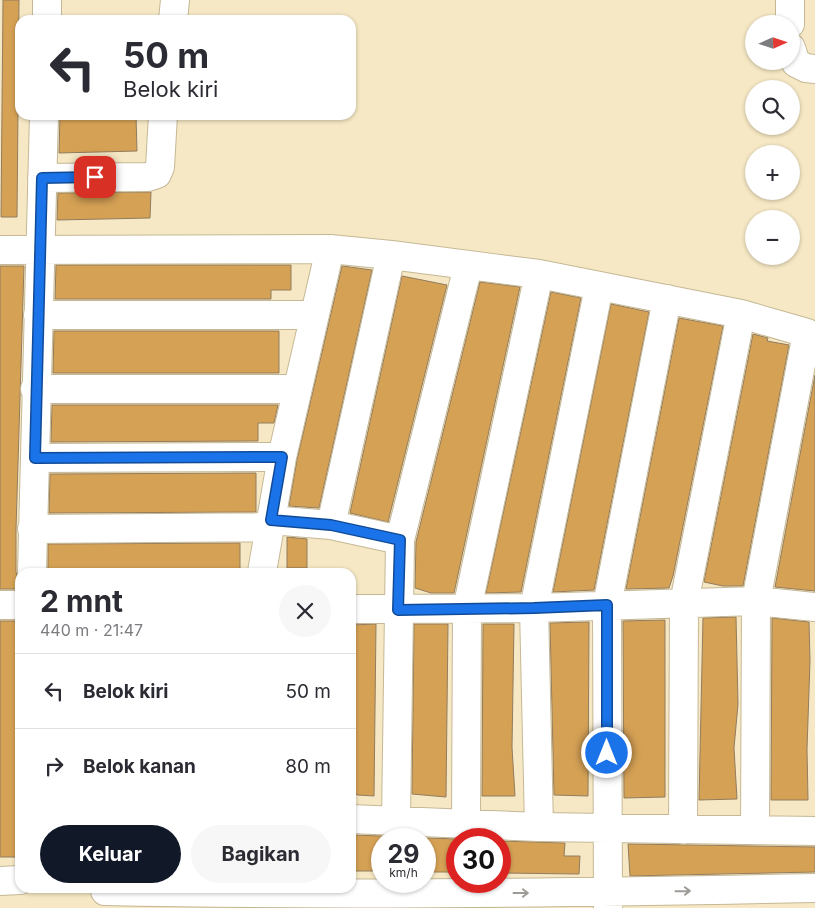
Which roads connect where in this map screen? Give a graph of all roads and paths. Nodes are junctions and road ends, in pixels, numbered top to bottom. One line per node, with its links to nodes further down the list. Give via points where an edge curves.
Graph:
1 (47, 0): 4 (street)
2 (175, 0): 5 (street)
3 (790, 0): 6 (street)
4 (47, 15)
5 (174, 15)
6 (790, 15)
7 (800, 64): 8 (street)
8 (815, 69)
9 (44, 120): 11 (street)
10 (162, 120): 11 (street, via 157,174 148,177)
11 (42, 178): 12 (street)
12 (39, 249): 13 (street); 14 (street); 20 (street)
13 (330, 249): 15 (street); 22 (street)
14 (0, 250)
15 (391, 255): 16 (street); 29 (street)
16 (468, 266): 17 (street); 31 (street)
17 (539, 274): 18 (street); 42 (street)
18 (600, 287): 19 (street); 40 (street)
19 (667, 299): 21 (street); 38 (street)
20 (38, 314): 22 (street); 24 (street)
21 (741, 314): 23 (street); 35 (street)
22 (314, 315): 25 (street)
23 (811, 336): 34 (street)
24 (35, 389): 25 (street); 27 (street)
25 (297, 389): 26 (street)
26 (282, 457): 27 (street); 28 (street)
27 (35, 458): 30 (street)
28 (271, 523): 29 (street); 30 (street); 33 (street)
29 (331, 525): 31 (street)
30 (32, 529): 32 (street)
31 (400, 540): 43 (street)
32 (32, 568)
33 (263, 568)
34 (756, 601): 35 (street); 39 (street); 50 (street)
35 (684, 603): 38 (street); 49 (street)
36 (0, 605): 37 (street)
37 (15, 605)
38 (607, 605): 40 (street); 48 (street)
39 (815, 607)
40 (534, 608): 42 (street); 47 (street)
41 (356, 609): 43 (street)
42 (467, 609): 43 (street); 46 (street)
43 (398, 610): 45 (street)
44 (356, 819): 45 (street)
45 (396, 820): 46 (street)
46 (466, 822): 47 (street)
47 (539, 827): 48 (street)
48 (607, 827): 49 (street); 57 (street)
49 (683, 830): 50 (street)
50 (755, 830): 51 (street)
51 (815, 831)
52 (15, 880): 53 (street)
53 (0, 881)
54 (815, 888): 57 (street, one-way to 54)
55 (104, 895): 56 (street)
56 (250, 896): 57 (street, one-way to 57)
57 (607, 899)

